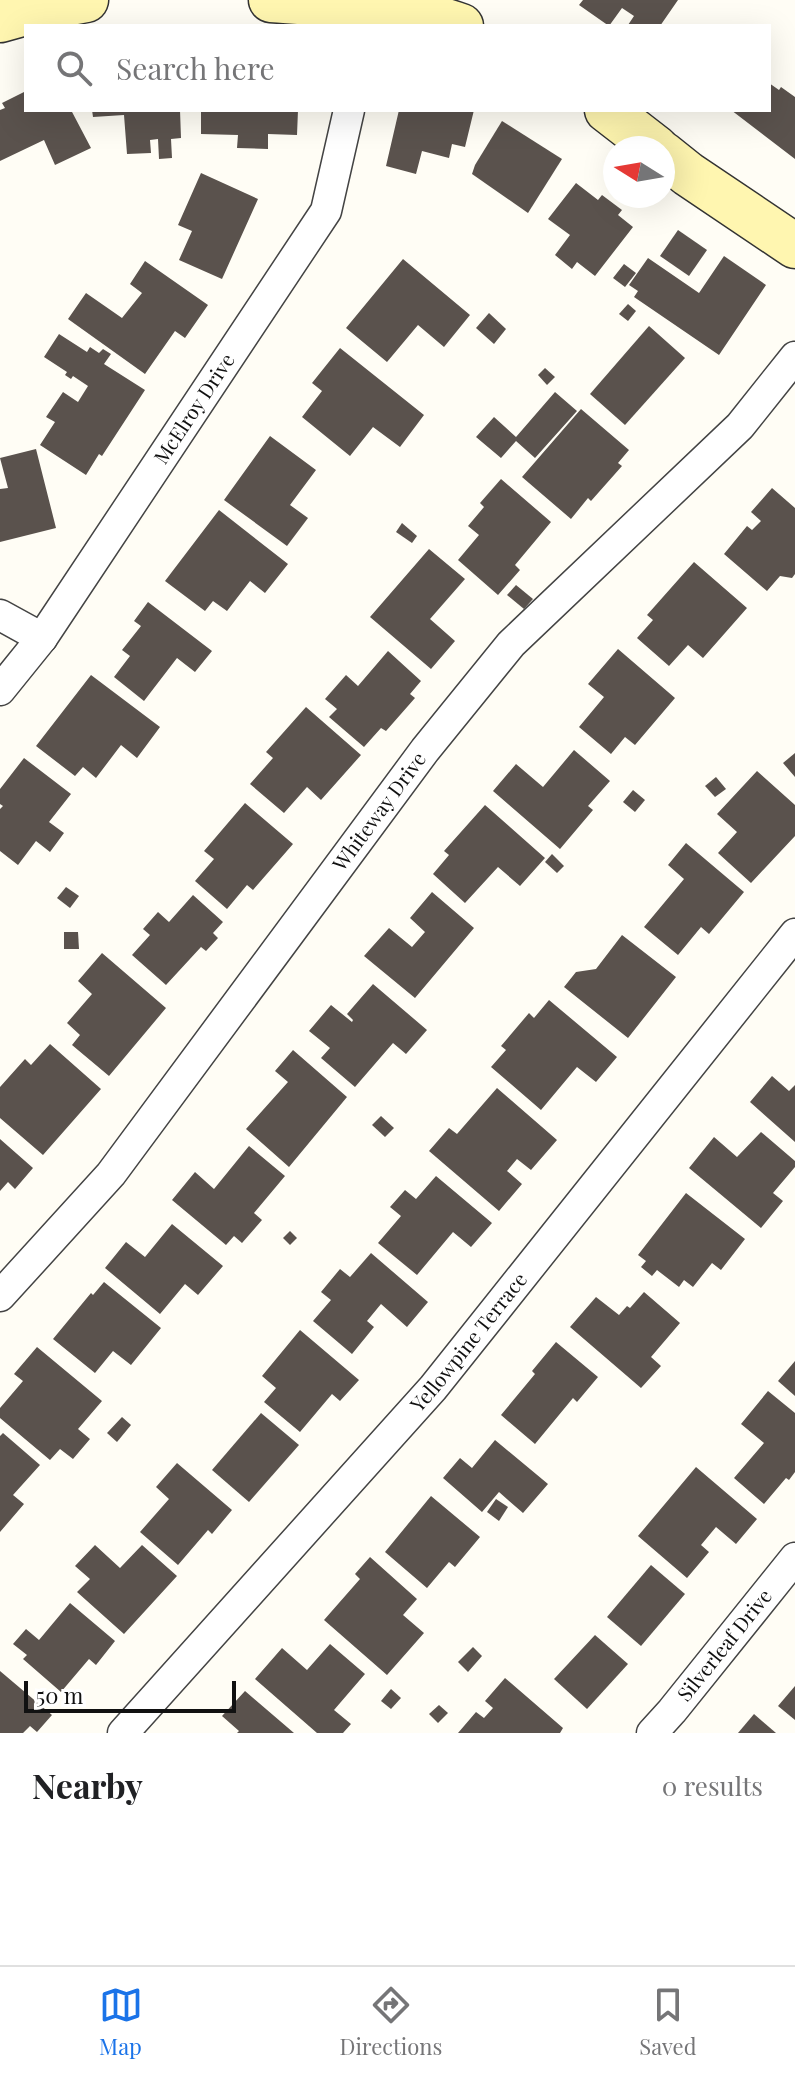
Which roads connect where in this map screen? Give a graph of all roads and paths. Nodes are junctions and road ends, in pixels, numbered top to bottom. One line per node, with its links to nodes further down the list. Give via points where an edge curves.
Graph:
1 (86, 0): 4 (street)
2 (271, 0): 3 (street)
3 (365, 16): 5 (street, via 433,16)
4 (0, 20)
5 (455, 24)
6 (349, 112): 13 (street, McElroy Drive, via 326,211)
7 (610, 112): 8 (street)
8 (641, 136)
9 (675, 164): 10 (street)
10 (795, 246)
11 (795, 357): 16 (street, Whiteway Drive, via 740,426 511,644 425,750 111,1174)
12 (0, 615): 13 (street)
13 (42, 638): 14 (street, McElroy Drive)
14 (0, 690)
15 (795, 934): 18 (street, Yellowpine Terrace, via 433,1388)
16 (0, 1296)
17 (795, 1558): 19 (street, Silverleaf Drive)
18 (123, 1733)
19 (652, 1733)

